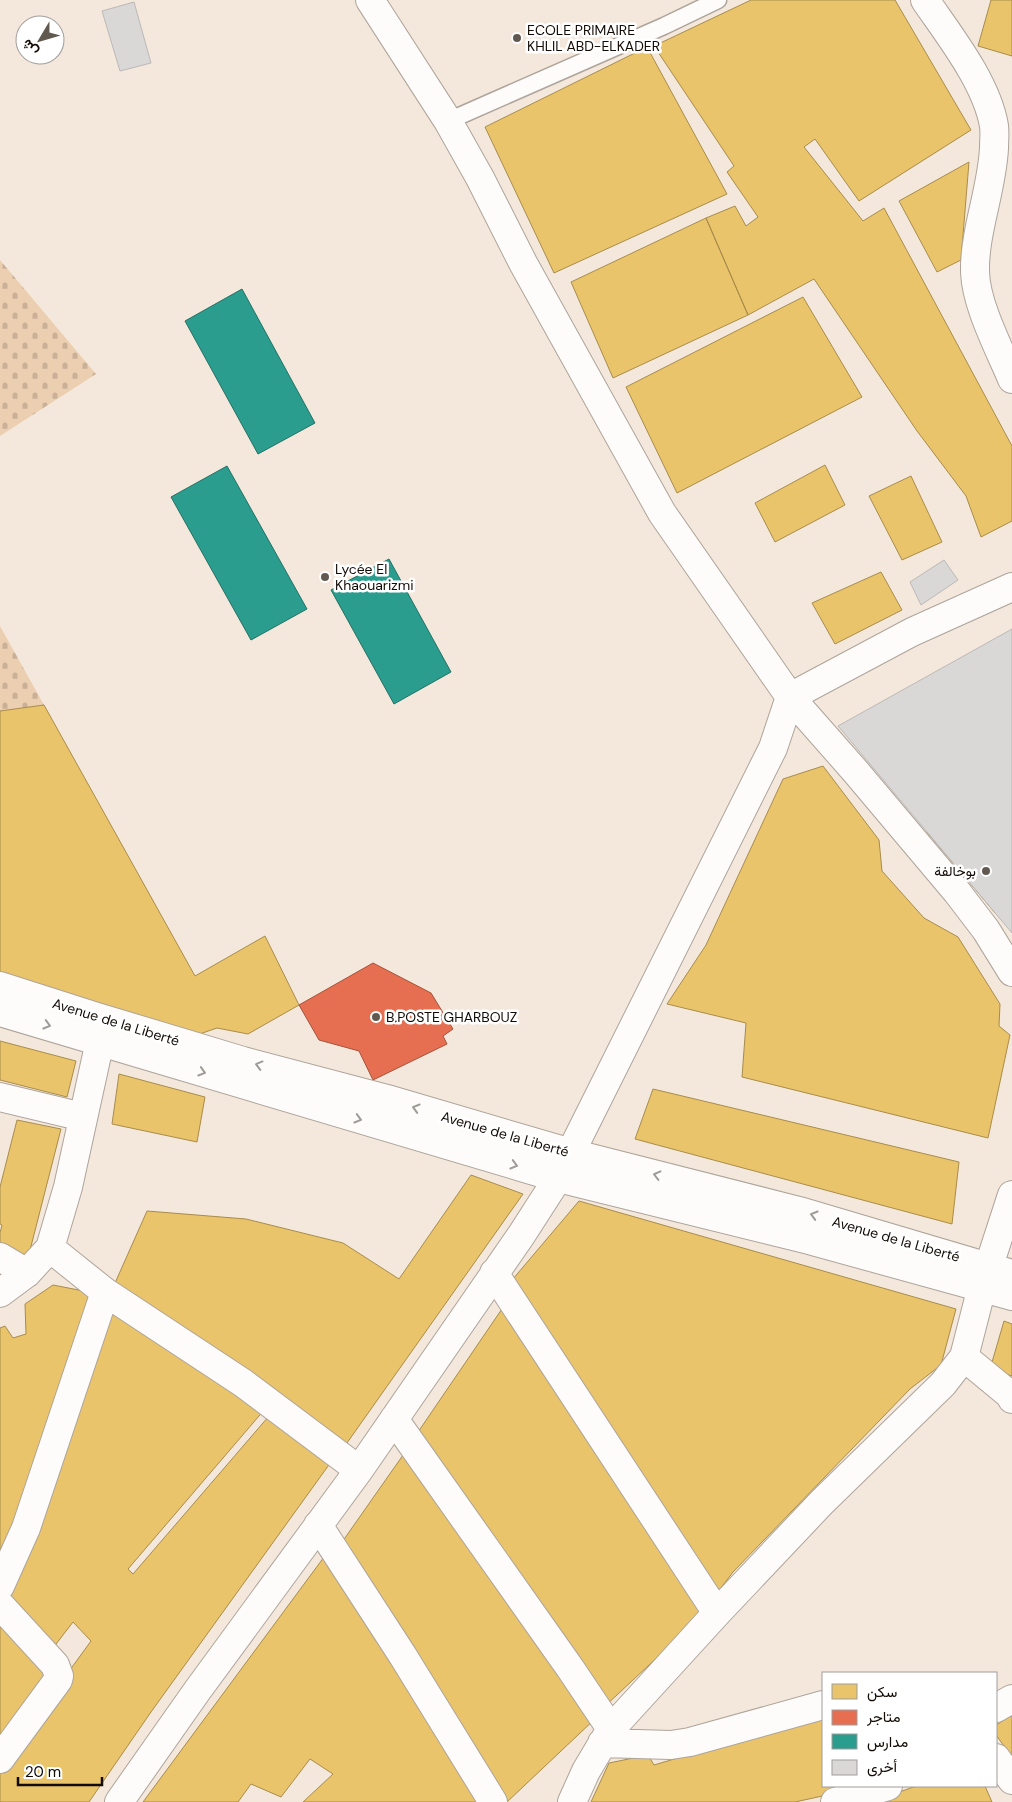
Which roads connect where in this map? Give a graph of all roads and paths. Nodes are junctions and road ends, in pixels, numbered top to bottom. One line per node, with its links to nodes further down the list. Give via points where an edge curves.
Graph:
1 (370, 0): 4 (street)
2 (718, 0): 4 (lane)
3 (925, 0): 5 (street, via 987,98 994,127 993,167 975,272 978,296)
4 (448, 121): 7 (street, via 523,264 662,513)
5 (1012, 379)
6 (1012, 587): 7 (street, via 912,632)
7 (790, 697): 8 (street, via 957,892); 14 (street, via 773,748)
8 (1012, 972)
9 (0, 986): 14 (street, Avenue de la Liberté, one-way to 9, via 234,1058)
10 (0, 1012): 11 (street, Avenue de la Liberté, one-way to 11)
11 (100, 1040): 13 (street); 15 (street, Avenue de la Liberté, one-way to 15)
12 (0, 1096): 13 (street)
13 (83, 1117): 17 (street, via 68,1187)
14 (571, 1153): 15 (street); 21 (street, Avenue de la Liberté, one-way to 14, via 799,1210)
15 (558, 1178): 20 (street); 21 (street, Avenue de la Liberté, via 809,1240)
16 (1012, 1195): 21 (street)
17 (50, 1248): 19 (street); 22 (street)
18 (0, 1257): 19 (street)
19 (27, 1273): 23 (street)
20 (494, 1273): 27 (street); 32 (street)
21 (994, 1276): 24 (street, Avenue de la Liberté); 25 (street)
22 (105, 1292): 28 (street, via 243,1383); 30 (street, via 26,1528)
23 (0, 1293)
24 (1012, 1296)
25 (964, 1357): 26 (street); 32 (street, via 944,1384 822,1502)
26 (1011, 1396)
27 (394, 1420): 28 (street); 36 (street, via 570,1668)
28 (359, 1470): 29 (street)
29 (318, 1525): 41 (street); 42 (street)
30 (0, 1586)
31 (0, 1604): 37 (street, via 54,1665 59,1676)
32 (717, 1612): 36 (street)
33 (1012, 1699): 35 (street)
34 (822, 1705): 36 (street, via 671,1745)
35 (997, 1707)
36 (606, 1736): 43 (street)
37 (0, 1759)
38 (997, 1759): 39 (street)
39 (1012, 1780)
40 (885, 1787): 44 (street)
41 (120, 1802)
42 (493, 1802)
43 (572, 1802)
44 (835, 1802)

